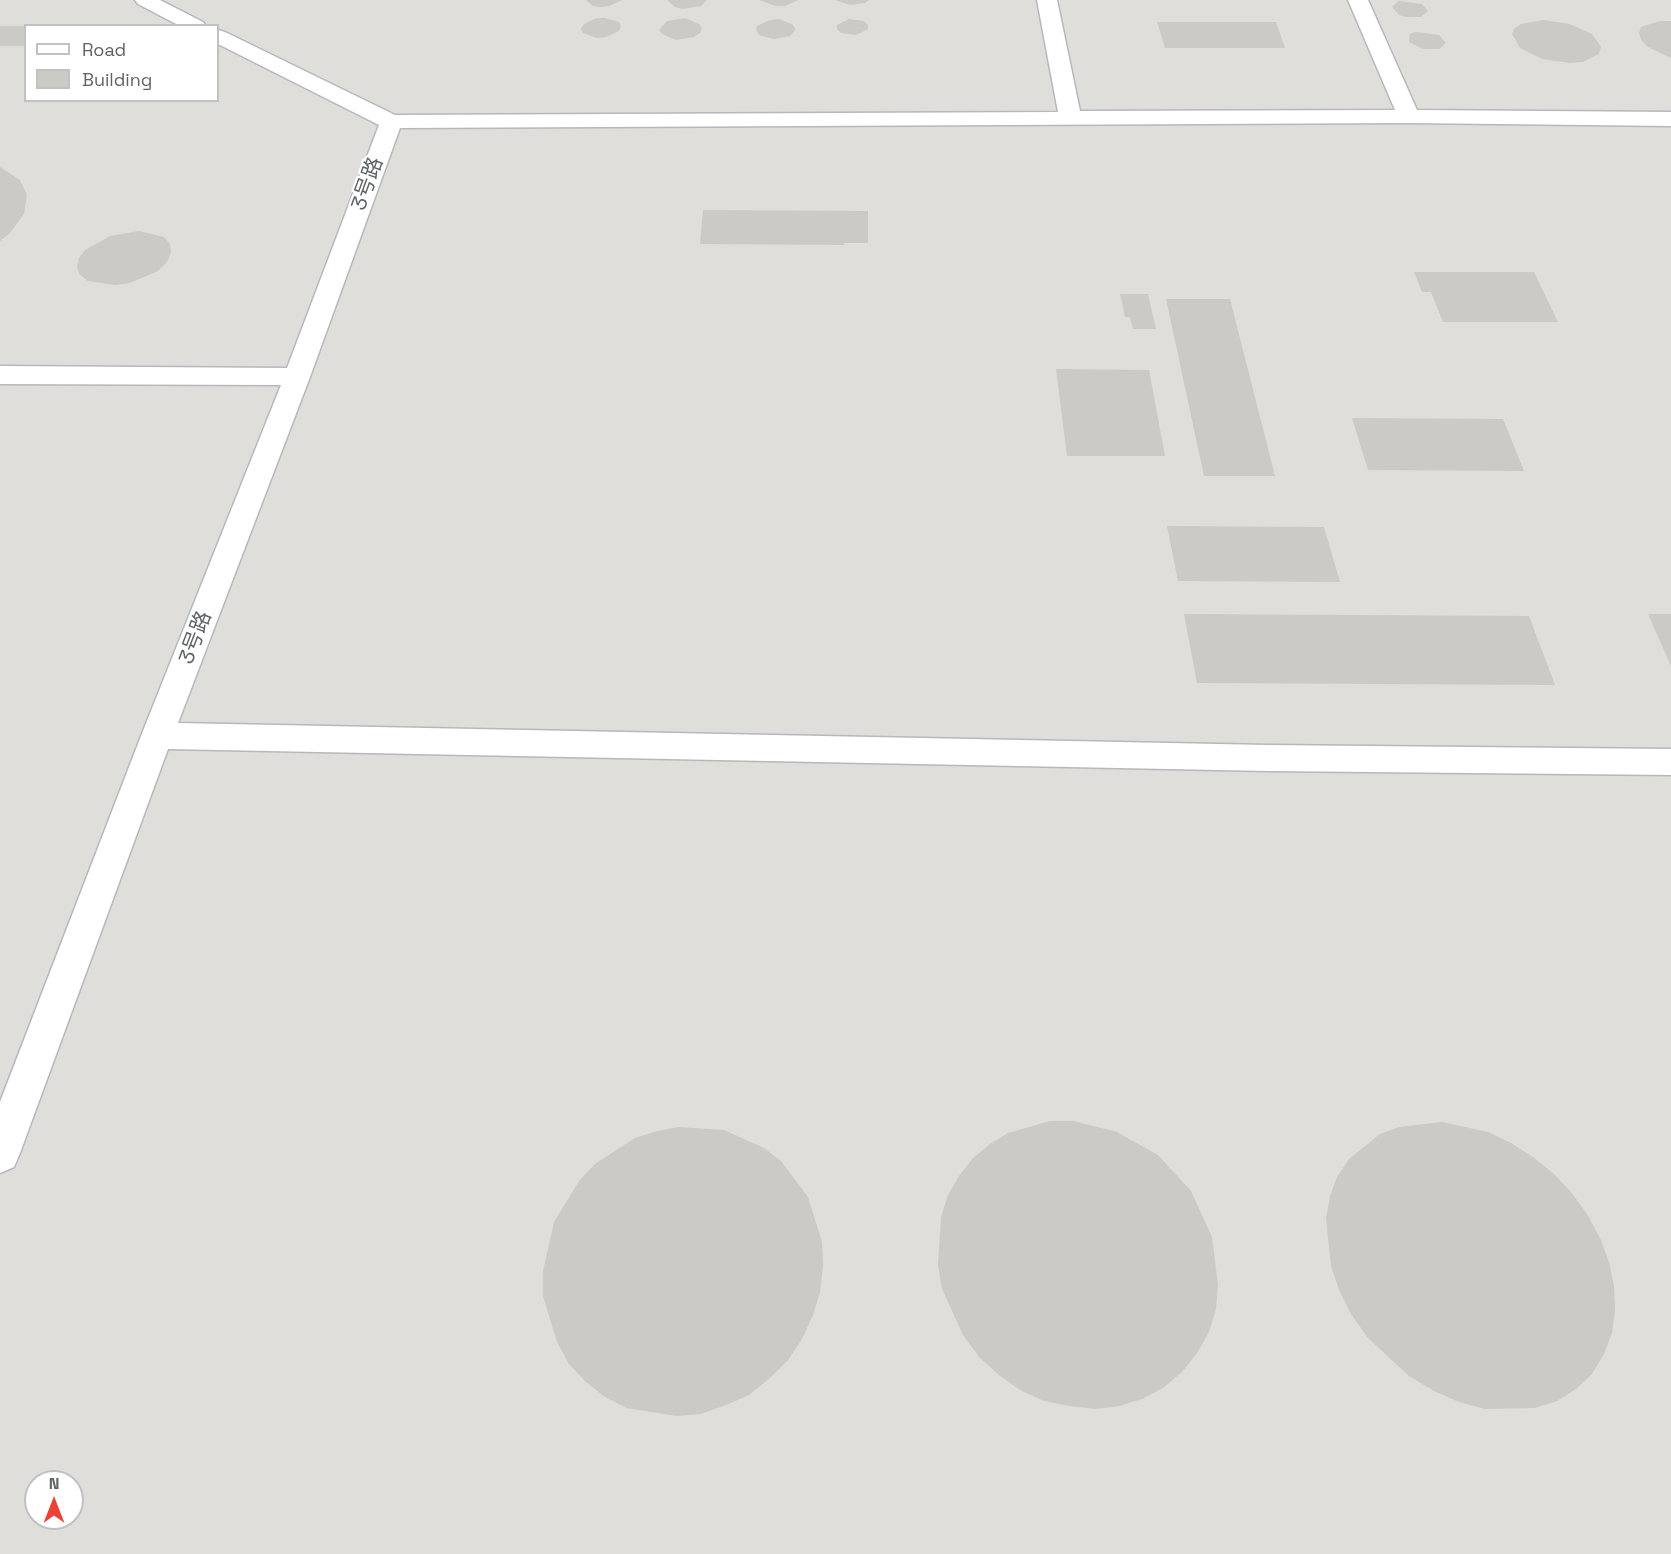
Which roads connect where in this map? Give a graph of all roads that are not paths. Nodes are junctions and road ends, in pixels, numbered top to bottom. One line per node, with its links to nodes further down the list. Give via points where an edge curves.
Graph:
1 (145, 0): 4 (street)
2 (1047, 0): 7 (street)
3 (1358, 0): 6 (street)
4 (192, 24)
5 (219, 36): 9 (street)
6 (1409, 116): 7 (street); 8 (street)
7 (1070, 117): 9 (street)
8 (1671, 119)
9 (391, 122): 11 (street, 3号路)
10 (0, 375): 11 (street)
11 (297, 377): 12 (street, 3号路)
12 (158, 736): 13 (street, via 1256,758); 14 (street, 3号路)
13 (1671, 762)
14 (0, 1153)

